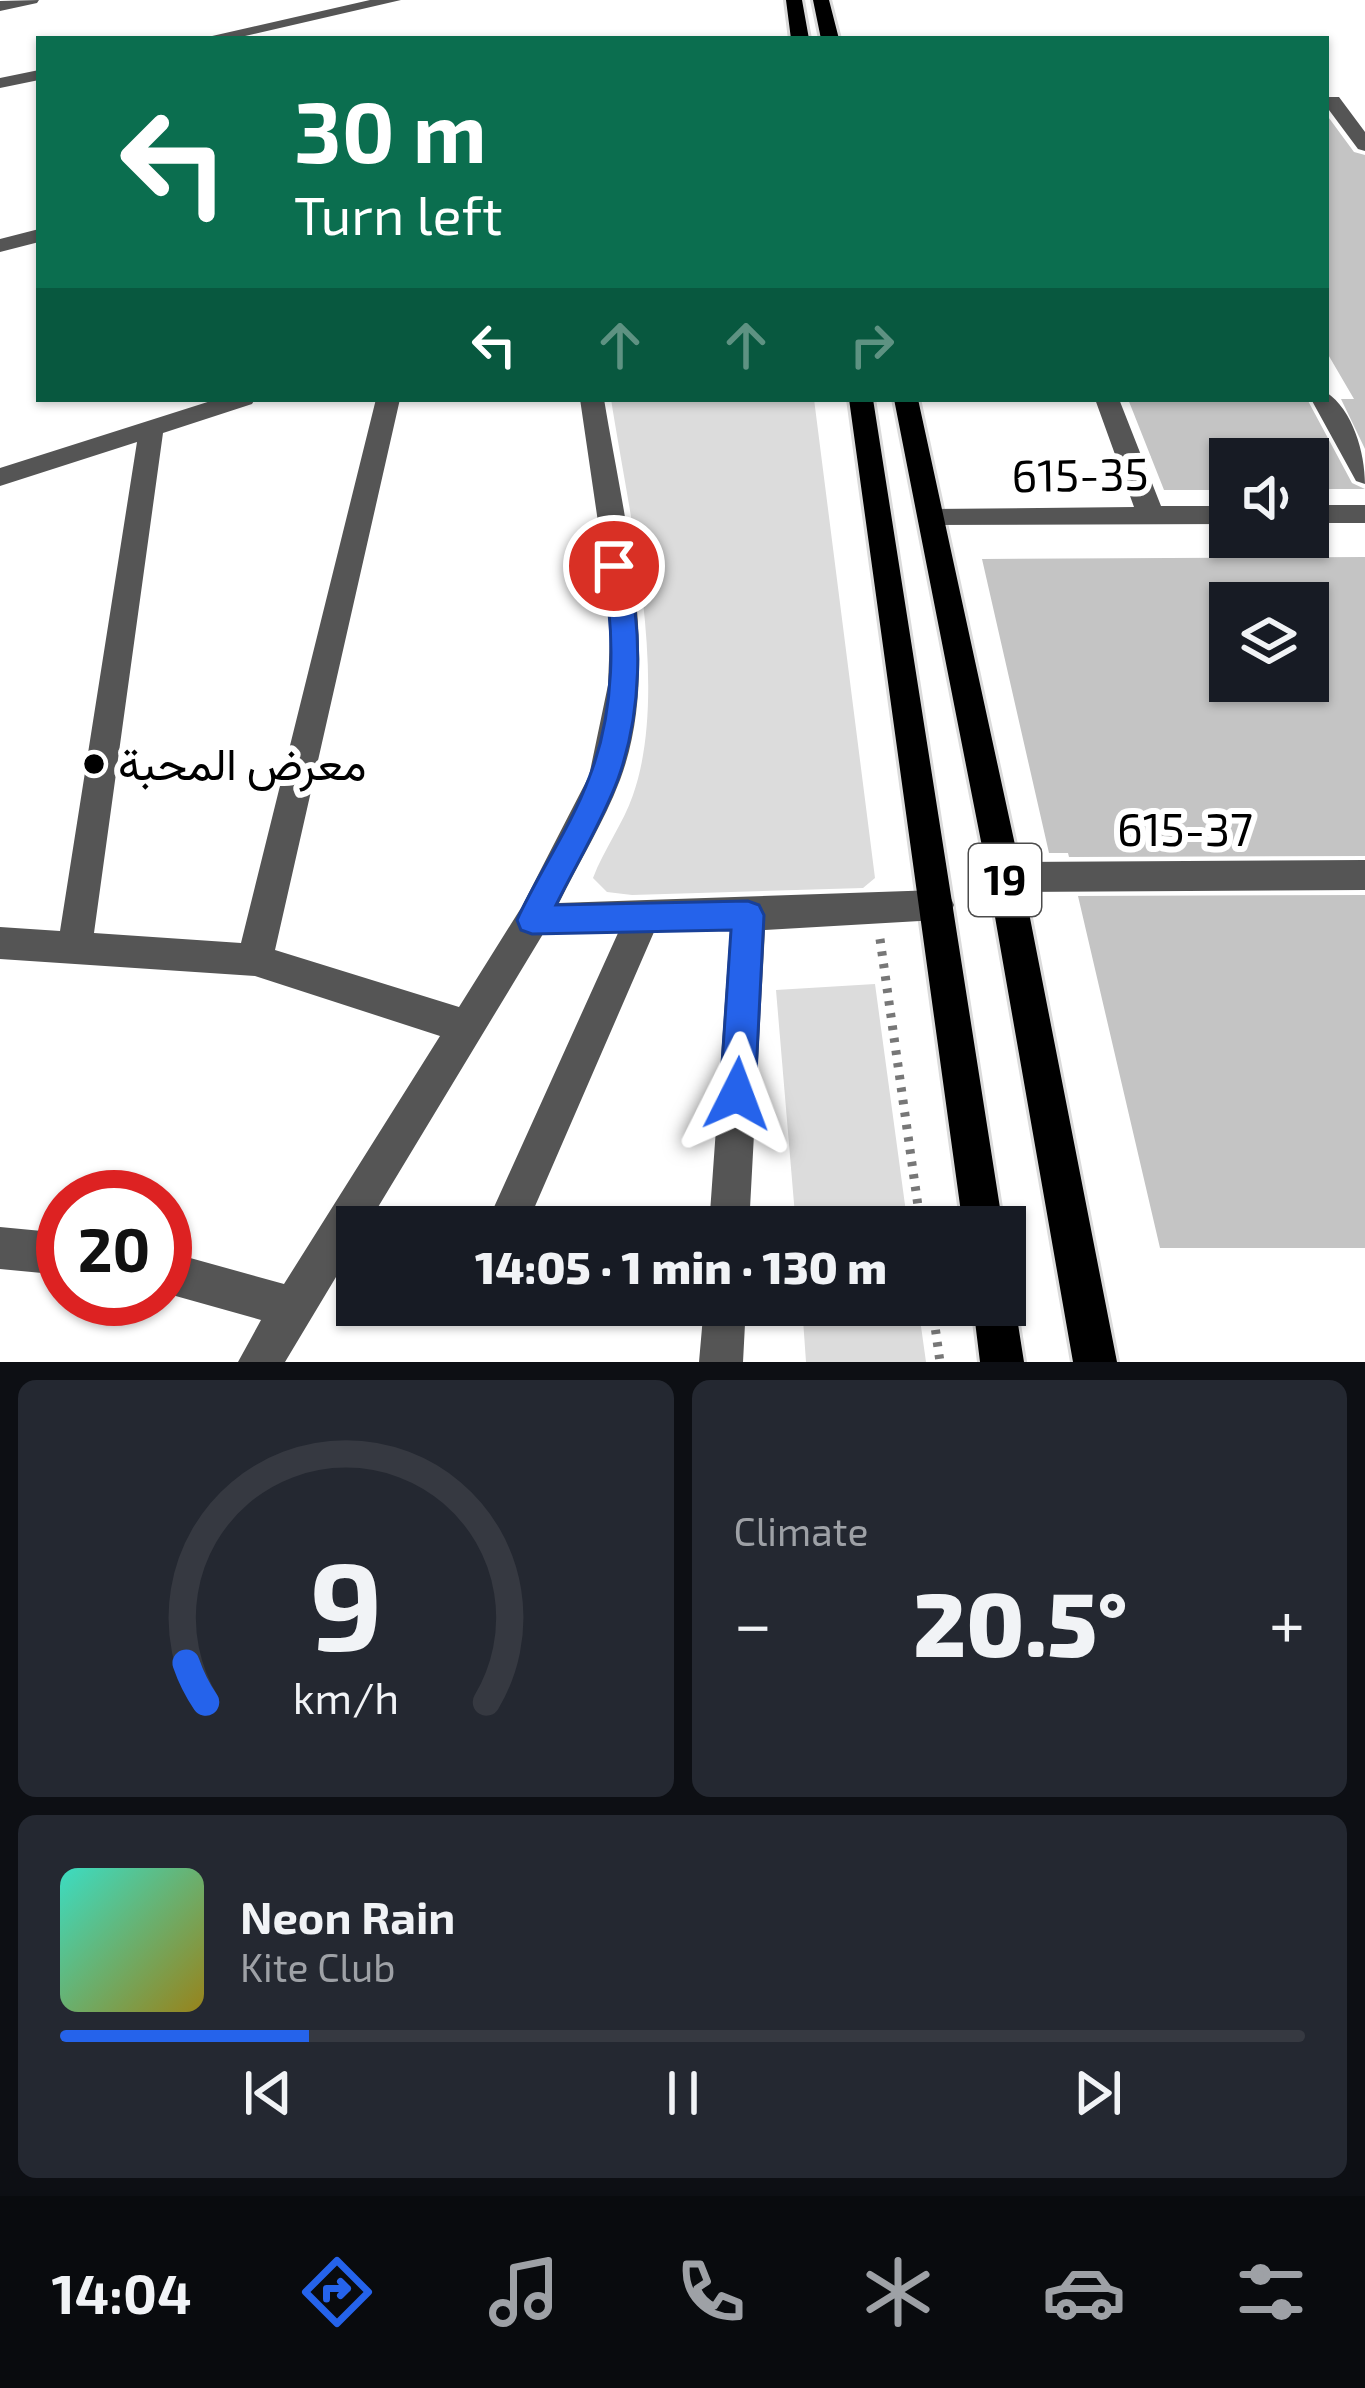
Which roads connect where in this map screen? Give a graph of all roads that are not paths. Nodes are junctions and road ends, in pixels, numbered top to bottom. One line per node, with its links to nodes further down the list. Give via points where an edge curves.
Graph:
1 (31, 0): 5 (street)
2 (393, 0): 6 (street)
3 (794, 0): 7 (main road)
4 (821, 0): 8 (main road)
5 (0, 6)
6 (222, 36)
7 (800, 36)
8 (829, 36)
9 (36, 76): 10 (street)
10 (0, 83)
11 (1329, 100): 12 (street); 13 (street)
12 (1365, 100)
13 (1365, 145)
14 (36, 236): 15 (street)
15 (0, 246)
16 (233, 402): 23 (street)
17 (387, 402): 39 (street)
18 (592, 402): 36 (street, via 625,611 623,685 604,777)
19 (861, 402): 33 (main road, 19)
20 (907, 402): 30 (main road, 19)
21 (1108, 402): 29 (street)
22 (1326, 402): 24 (street)
23 (152, 426): 25 (street); 38 (street)
24 (1365, 475)
25 (0, 477)
26 (1329, 514): 27 (street)
27 (1365, 514)
28 (1209, 515): 29 (street, 615-35)
29 (1151, 516): 30 (street, 615-35)
30 (931, 518): 32 (main road, 19)
31 (1365, 875): 32 (street, 615-37)
32 (1005, 877): 53 (main road, 19)
33 (937, 904): 34 (street); 43 (main road, 19)
34 (748, 915): 35 (street); 42 (street)
35 (643, 917): 36 (street); 41 (street)
36 (532, 920): 40 (street)
37 (0, 943): 38 (street)
38 (75, 946): 39 (street)
39 (255, 960): 40 (street)
40 (466, 1027): 47 (street)
41 (515, 1206)
42 (730, 1206)
43 (980, 1206)
44 (0, 1247): 45 (street)
45 (36, 1251)
46 (192, 1280): 47 (street)
47 (294, 1308): 50 (street)
48 (724, 1326): 51 (street)
49 (997, 1326): 52 (main road)
50 (260, 1362)
51 (721, 1362)
52 (1002, 1362)
53 (1095, 1362)

